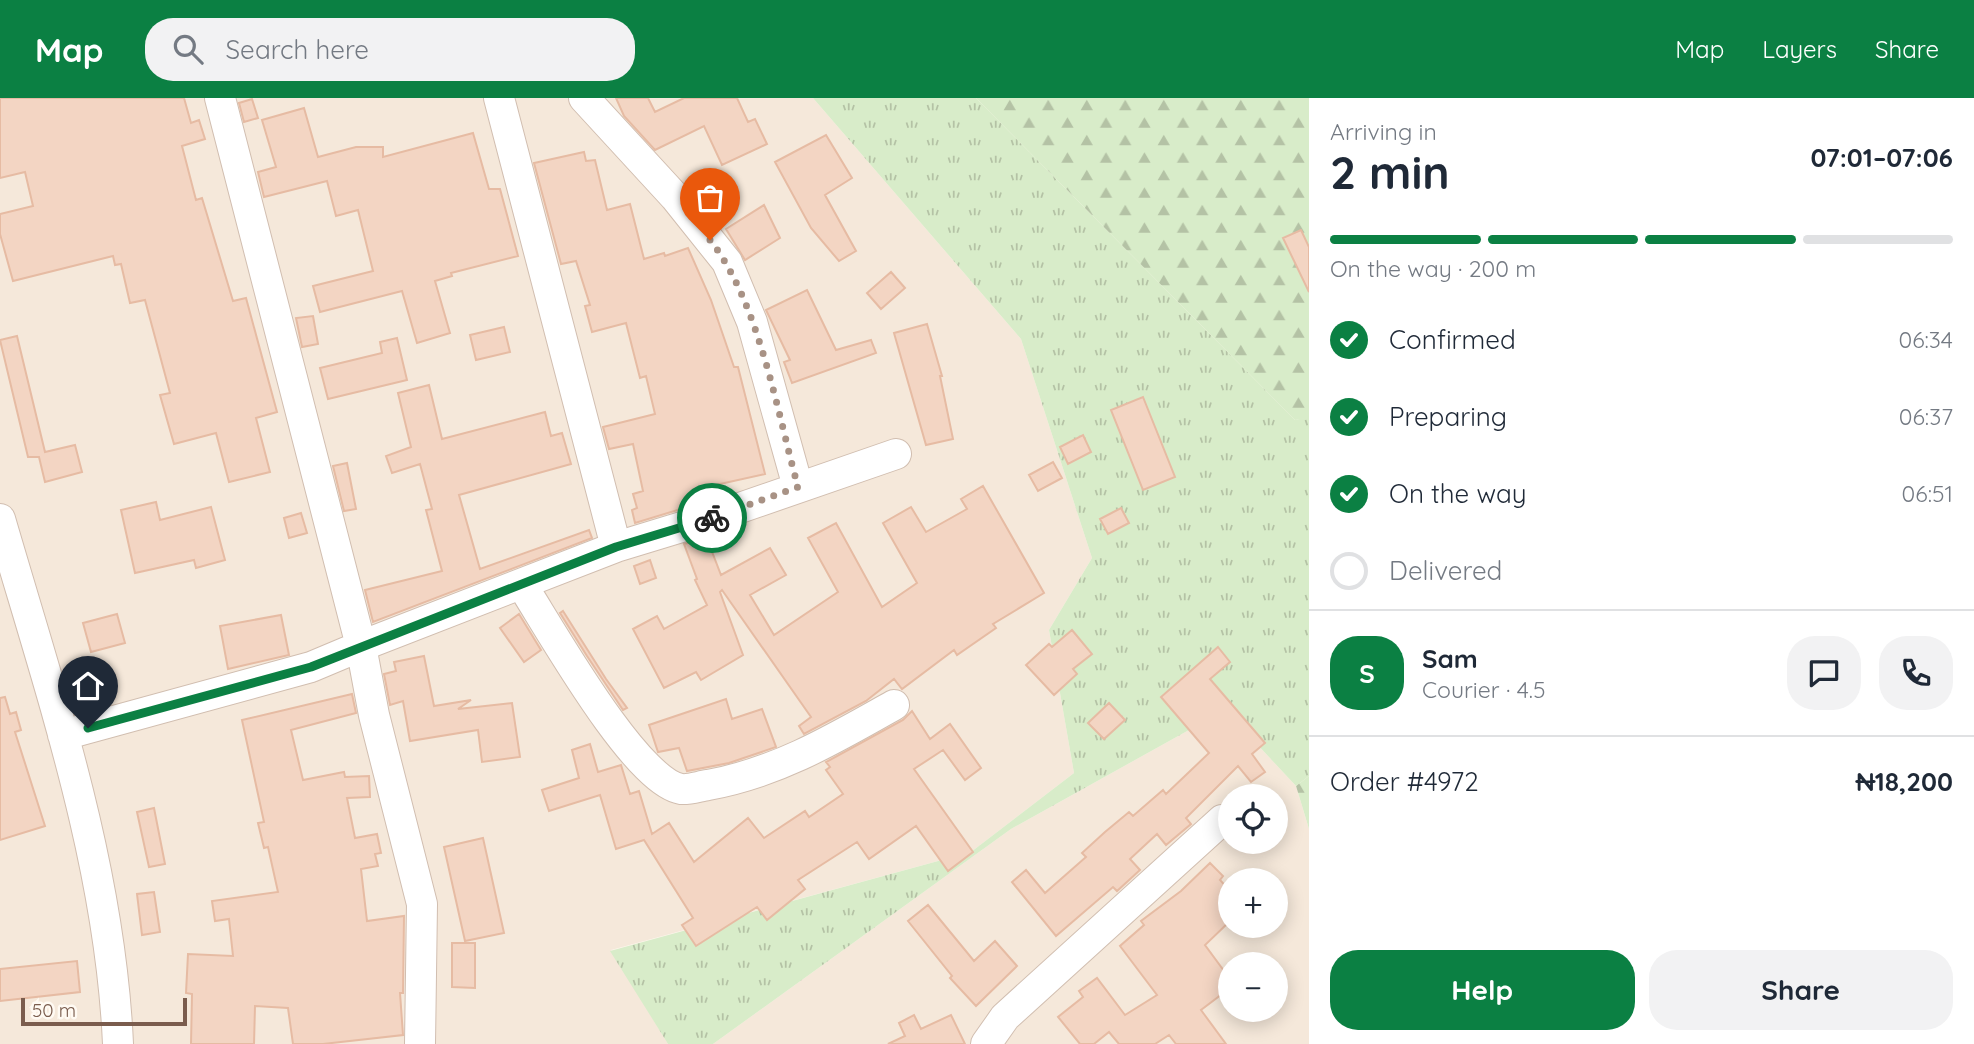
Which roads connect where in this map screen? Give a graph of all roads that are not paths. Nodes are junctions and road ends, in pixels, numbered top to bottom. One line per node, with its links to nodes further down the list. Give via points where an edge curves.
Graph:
1 (220, 98): 9 (street)
2 (499, 98): 7 (street)
3 (584, 98): 5 (street, via 675,197 727,262 752,322)
4 (896, 454): 5 (street)
5 (798, 487): 7 (street)
6 (0, 519): 11 (street)
7 (616, 547): 8 (street)
8 (522, 585): 9 (street); 10 (street, via 618,734 654,775 681,789 738,780 808,753)
9 (361, 646): 11 (street, via 311,667); 14 (street, via 422,904)
10 (894, 705)
11 (63, 735): 13 (street, via 102,892)
12 (1218, 824): 15 (street, via 1005,1017)
13 (118, 1044)
14 (420, 1044)
15 (986, 1044)

